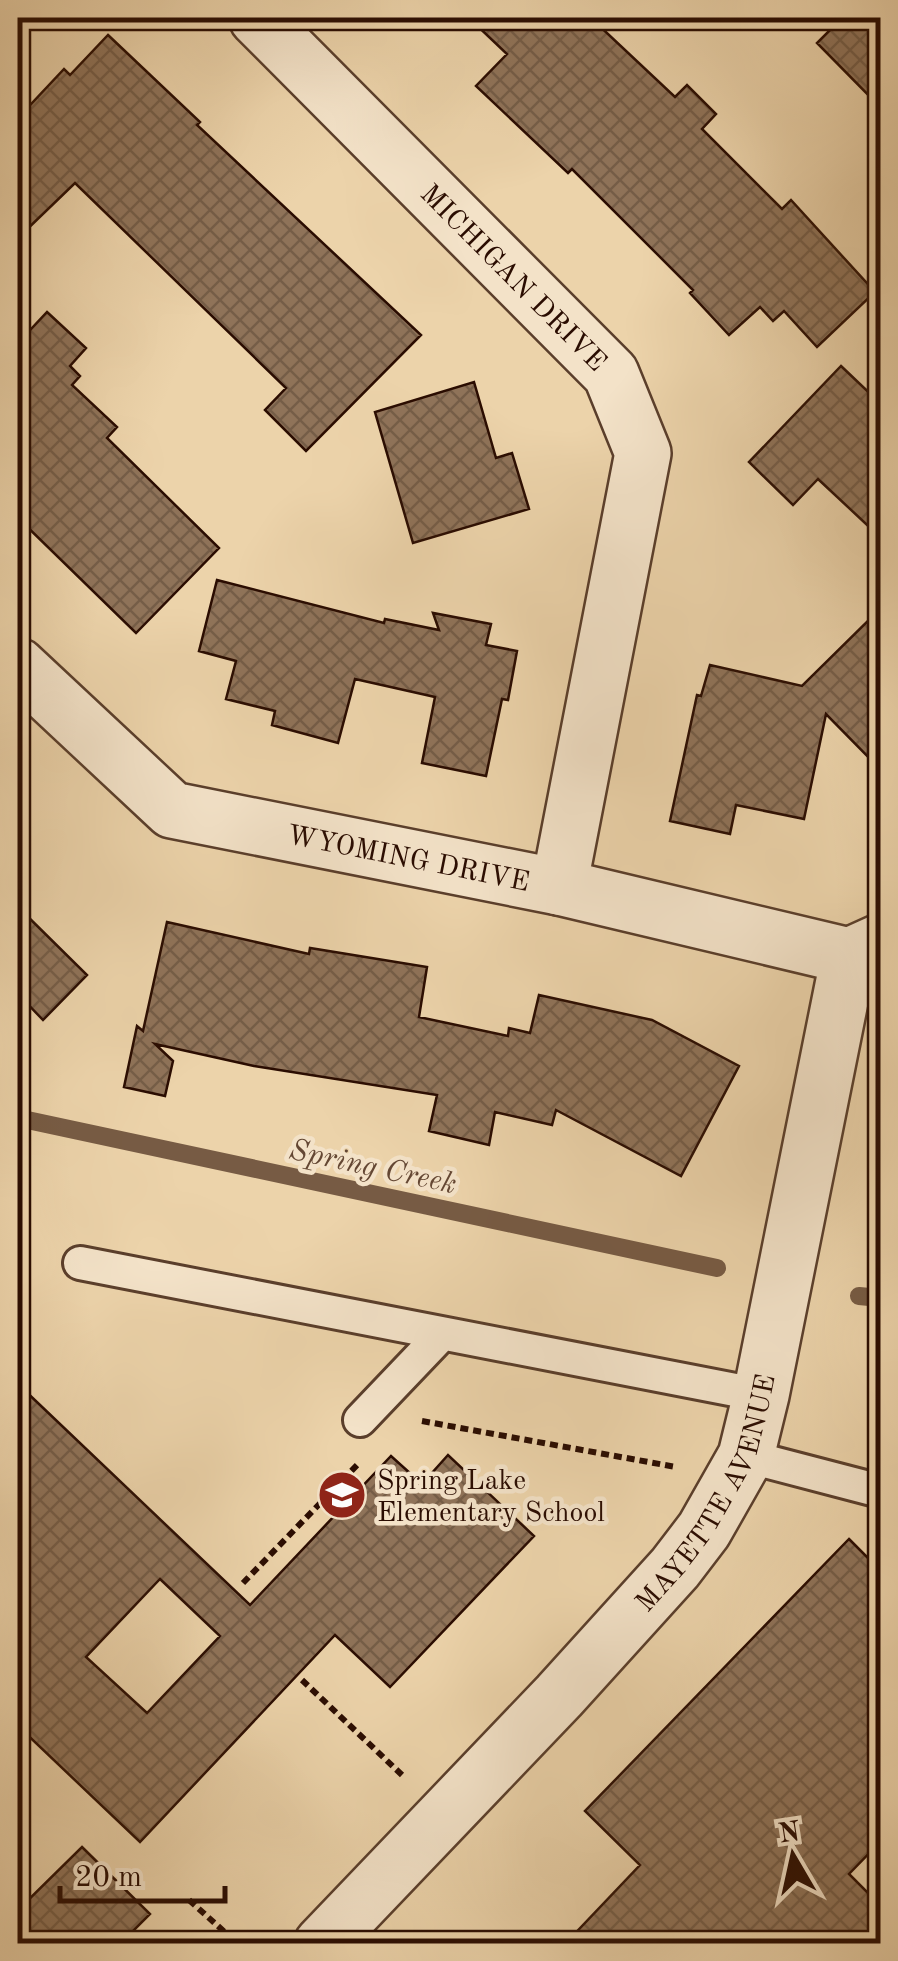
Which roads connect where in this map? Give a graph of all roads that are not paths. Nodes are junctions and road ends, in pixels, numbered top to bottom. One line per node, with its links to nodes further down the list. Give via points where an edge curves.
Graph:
1 (257, 18): 3 (street, MICHIGAN DRIVE, via 612,374 643,453)
2 (18, 666): 3 (street, WYOMING DRIVE, via 172,810)
3 (559, 886): 4 (street, WYOMING DRIVE)
4 (865, 949): 7 (street, MAYETTE AVENUE)
5 (80, 1264): 6 (lane)
6 (442, 1334): 7 (lane); 8 (lane)
7 (761, 1395): 9 (street, MAYETTE AVENUE)
8 (360, 1420)
9 (746, 1456): 10 (lane); 11 (street, MAYETTE AVENUE, via 675,1568)
10 (880, 1491)
11 (322, 1944)

